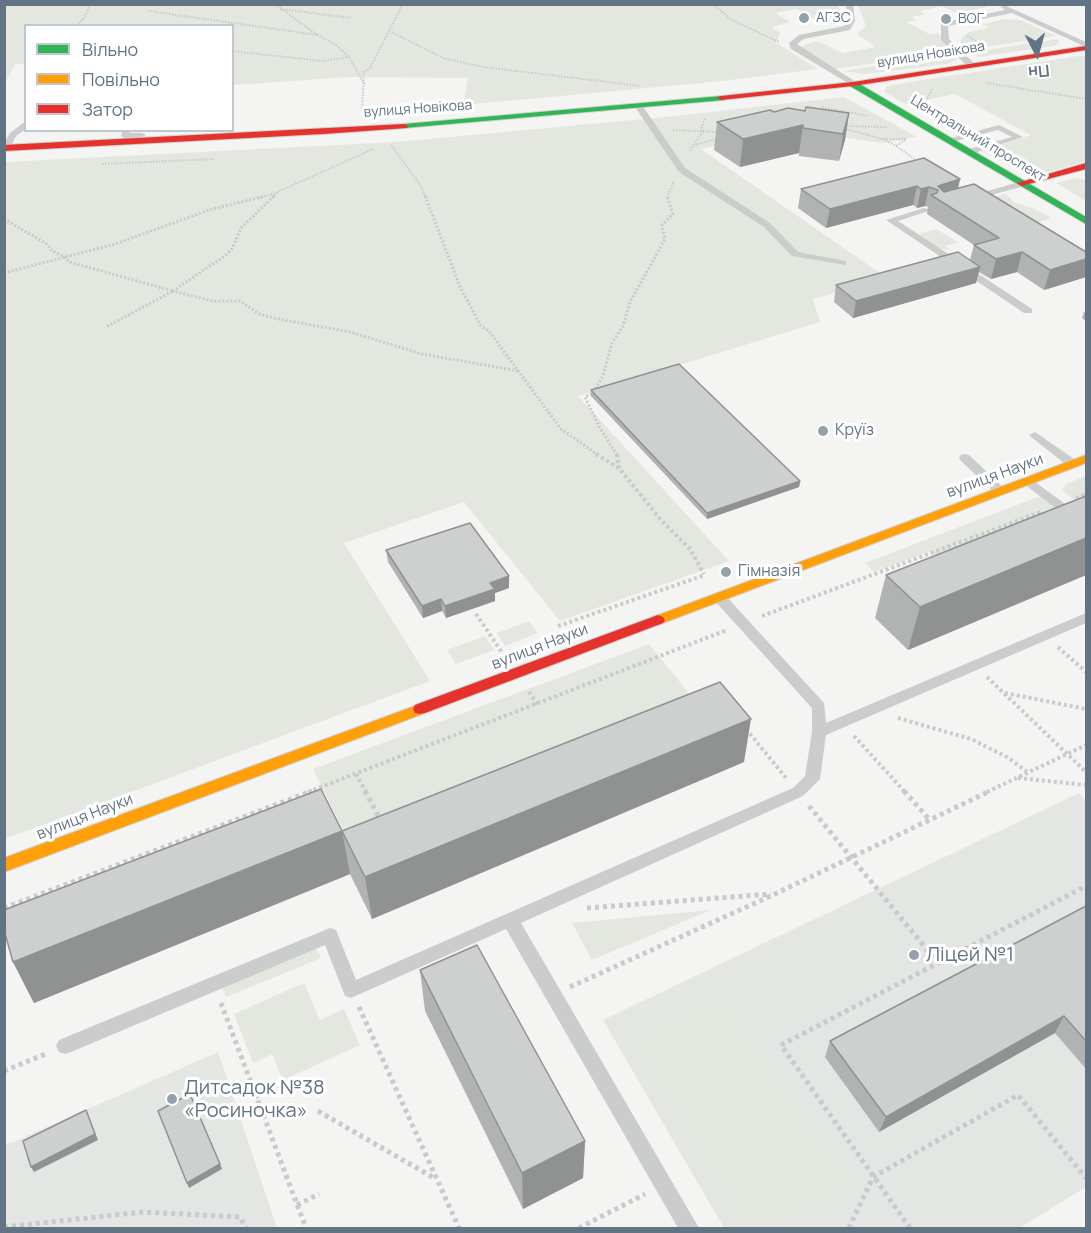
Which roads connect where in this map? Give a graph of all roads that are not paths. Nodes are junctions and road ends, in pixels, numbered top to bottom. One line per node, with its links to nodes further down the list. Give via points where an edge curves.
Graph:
1 (849, 4): 6 (lane, via 851,21 847,28 802,37 793,43)
2 (998, 4): 3 (lane)
3 (1012, 11): 4 (lane); 5 (lane, via 944,25 945,40)
4 (1086, 46): 5 (main road, вулиця Новікова)
5 (972, 66): 6 (main road, вулиця Новікова)
6 (853, 84): 7 (main road, вулиця Новікова); 10 (main road, Центральний проспект)
7 (639, 107): 9 (main road, вулиця Новікова, via 504,120 203,139); 18 (lane, via 682,170 767,225 795,254)
8 (24, 127): 11 (lane)
9 (125, 137): 11 (main road, вулиця Новікова)
10 (948, 140): 12 (main road, Центральний проспект); 12 (lane, via 999,127 1019,137)
11 (7, 142)
12 (968, 152): 14 (main road, Центральний проспект)
13 (1083, 170): 14 (main road)
14 (1021, 184): 15 (lane); 17 (main road, Центральний проспект)
15 (959, 201)
16 (927, 210): 19 (lane, via 891,220)
17 (1086, 221)
18 (843, 263)
19 (1028, 311)
20 (1035, 435): 22 (lane)
21 (965, 458): 24 (lane)
22 (1080, 462): 23 (main road, вулиця Науки)
23 (1028, 481): 24 (main road, вулиця Науки); 25 (lane)
24 (1000, 491): 26 (main road, вулиця Науки)
25 (1086, 525)
26 (715, 589): 28 (lane, via 819,707); 29 (main road, вулиця Науки)
27 (1086, 618): 28 (lane)
28 (819, 732): 30 (lane, via 812,779 798,792)
29 (4, 865)
30 (510, 920): 31 (lane, via 351,990 330,935); 32 (lane)
31 (65, 1046)
32 (689, 1228)

